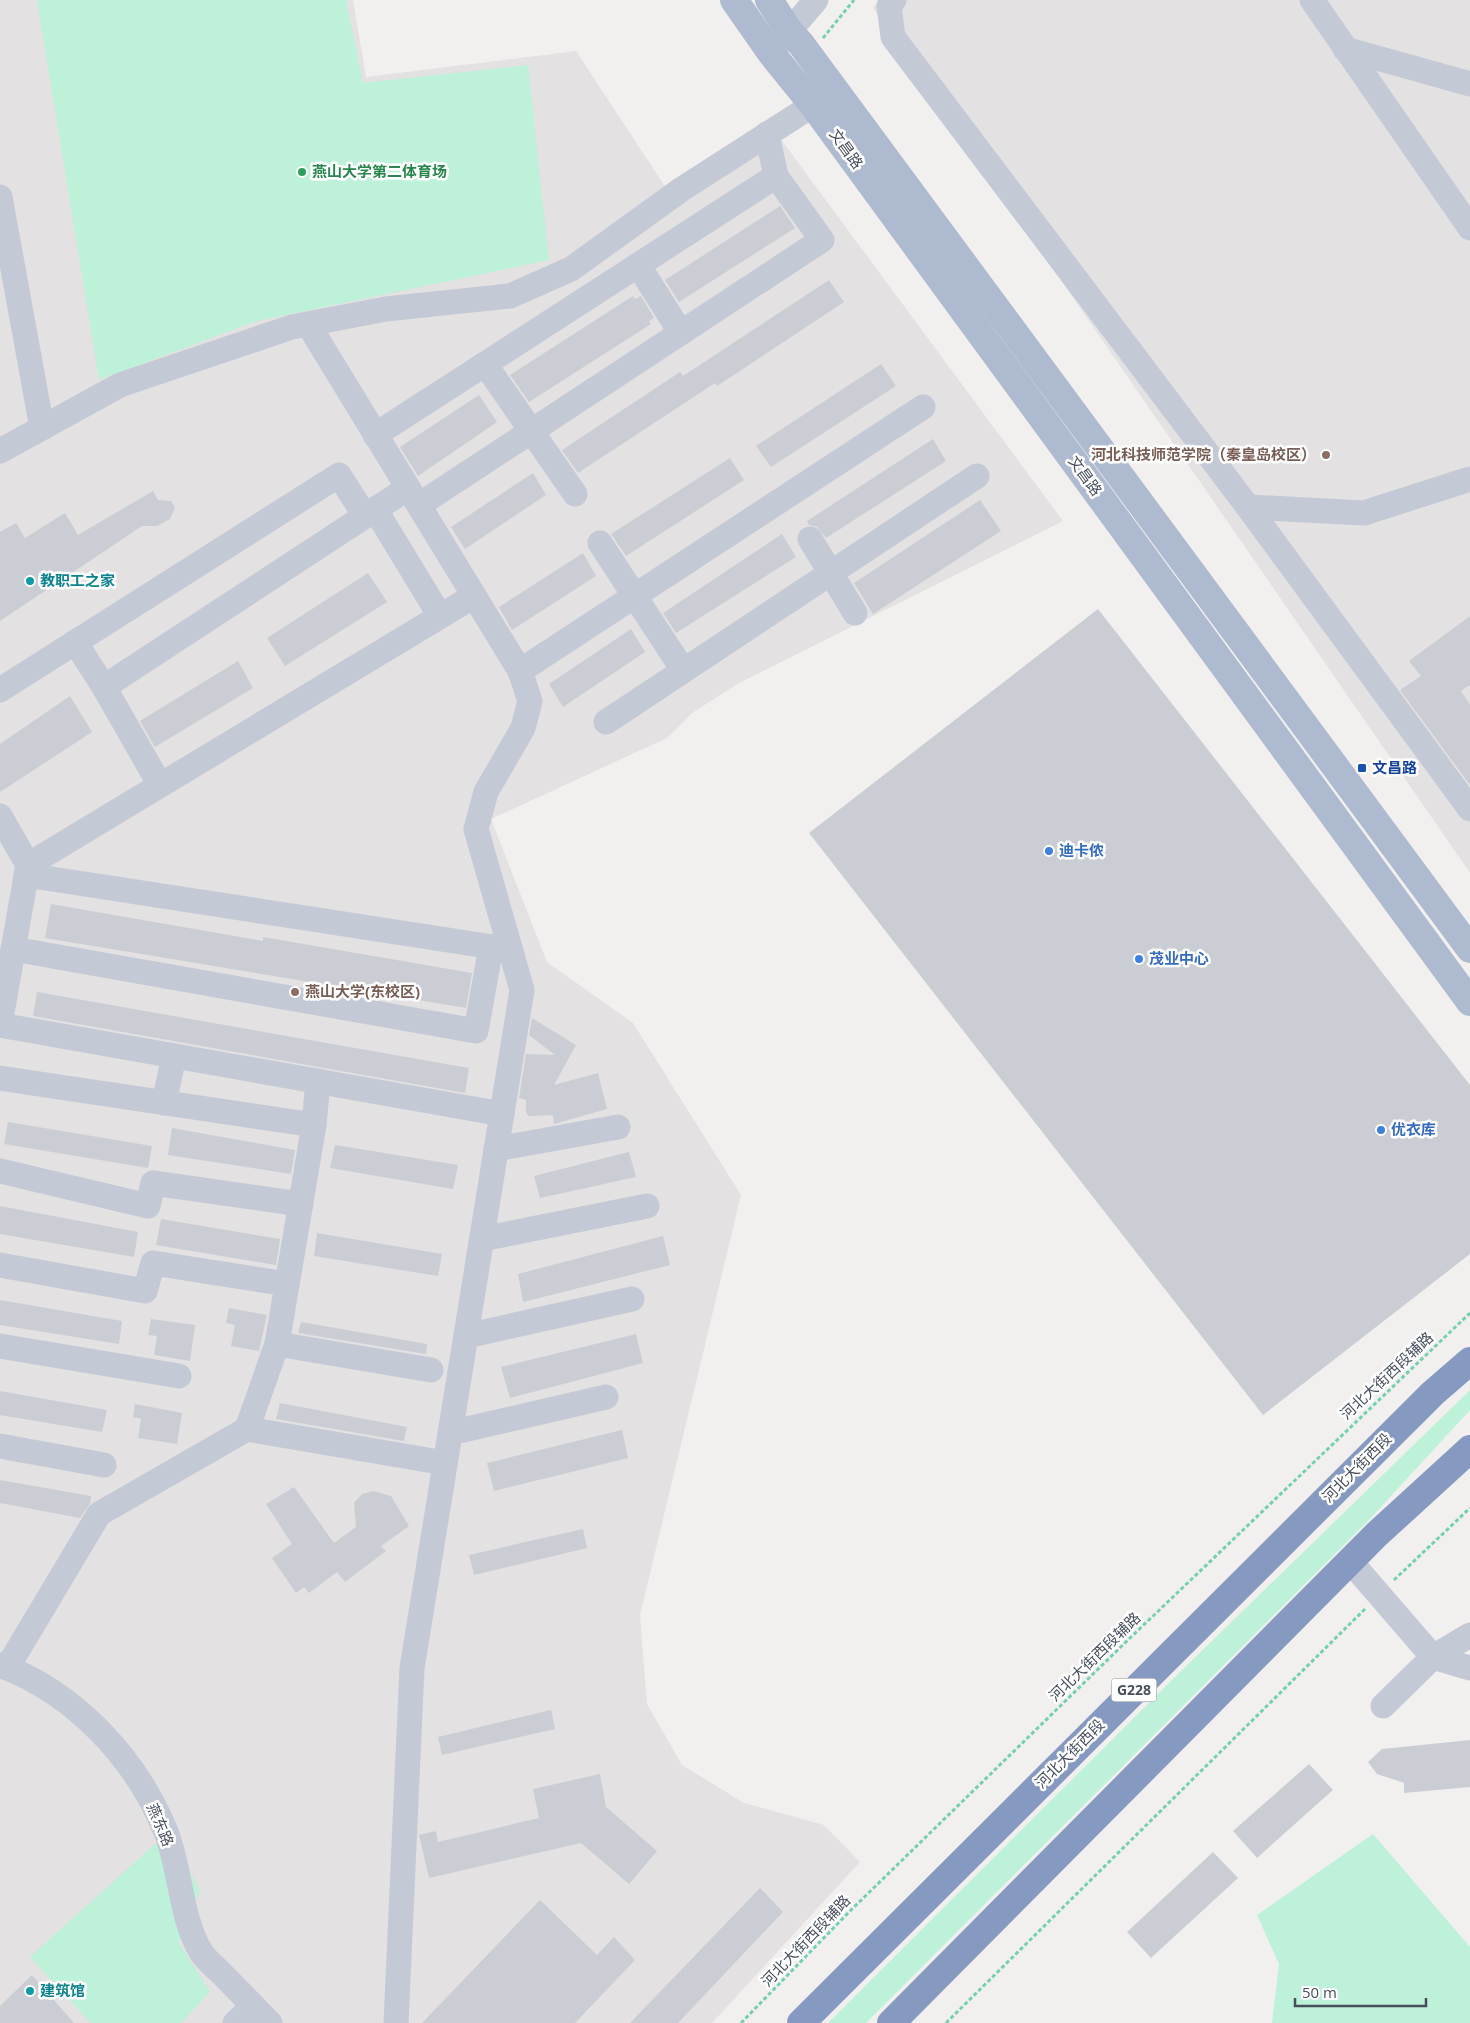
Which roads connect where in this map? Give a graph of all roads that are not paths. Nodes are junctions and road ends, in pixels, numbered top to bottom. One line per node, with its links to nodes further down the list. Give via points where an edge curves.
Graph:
1 (734, 0): 6 (main road, 文昌路)
2 (816, 0): 7 (street)
3 (894, 0): 29 (street, via 889,6 893,36)
4 (1312, 0): 8 (street)
5 (775, 3): 6 (street); 7 (main road, 文昌路)
6 (755, 30): 9 (main road, 文昌路)
7 (789, 32): 9 (street); 50 (main road, 文昌路, via 809,54)
8 (1345, 49): 10 (street); 15 (street)
9 (771, 53): 11 (main road, 文昌路)
10 (1470, 84)
11 (813, 105): 12 (street); 51 (main road, 文昌路)
12 (767, 134): 13 (street); 17 (street, via 682,189 571,269 510,296 386,309)
13 (776, 176): 16 (street); 18 (street, via 822,240)
14 (1, 210): 21 (street)
15 (1470, 228)
16 (638, 265): 18 (street); 19 (street)
17 (308, 324): 21 (street, via 120,385); 23 (street)
18 (681, 333): 22 (street)
19 (484, 364): 22 (street); 23 (street)
20 (923, 407): 35 (street)
21 (42, 428): 24 (street)
22 (531, 431): 27 (street); 28 (street)
23 (376, 435): 28 (street)
24 (0, 451)
25 (977, 476): 33 (street)
26 (1470, 479): 29 (street, via 1364,513)
27 (575, 494)
28 (413, 496): 30 (street); 34 (street)
29 (1248, 507): 45 (street)
30 (370, 512): 37 (street); 38 (street, via 339,475); 41 (street)
31 (810, 539): 33 (street)
32 (600, 544): 35 (street)
33 (831, 573): 36 (street); 39 (street)
34 (474, 596): 37 (street); 40 (street)
35 (634, 596): 39 (street); 40 (street)
36 (855, 613)
37 (440, 616): 44 (street)
38 (75, 642): 41 (street); 42 (street)
39 (683, 670): 43 (street)
40 (520, 671): 49 (street, via 530,700 523,728 486,792 476,829)
41 (104, 687): 44 (street)
42 (0, 690)
43 (606, 722)
44 (160, 785): 47 (street)
45 (1470, 809)
46 (0, 816): 47 (street)
47 (27, 870): 48 (street); 49 (street)
48 (13, 949): 49 (street, via 476,1031); 52 (street)
49 (501, 949): 57 (street, via 522,990)
50 (1470, 949)
51 (1470, 1002)
52 (0, 1025): 53 (street)
53 (174, 1056): 55 (street); 56 (street)
54 (0, 1078): 56 (street)
55 (318, 1081): 57 (street); 58 (street)
56 (164, 1103): 58 (street)
57 (502, 1114): 60 (street)
58 (314, 1125): 62 (street)
59 (618, 1127): 60 (street)
60 (496, 1149): 64 (street)
61 (0, 1171): 62 (street, via 148,1206 153,1183)
62 (301, 1204): 66 (street)
63 (647, 1206): 64 (street)
64 (482, 1239): 68 (street)
65 (0, 1265): 66 (street, via 145,1292 153,1263)
66 (287, 1284): 69 (street)
67 (632, 1299): 68 (street)
68 (466, 1336): 76 (street)
69 (277, 1344): 72 (street); 75 (street)
70 (0, 1346): 73 (street)
71 (1470, 1361): 90 (highway, 河北大街西段 / G228, via 1433,1393)
72 (431, 1370)
73 (179, 1376)
74 (606, 1398): 76 (street)
75 (247, 1429): 79 (street); 84 (street, via 99,1514)
76 (450, 1433): 79 (street)
77 (0, 1446): 80 (street)
78 (1470, 1449): 81 (highway)
79 (446, 1463): 89 (street, via 412,1668)
80 (104, 1465)
81 (1350, 1561): 83 (street); 91 (highway)
82 (1470, 1635): 83 (street)
83 (1433, 1657): 85 (street); 86 (street)
84 (4, 1666): 87 (street, 燕东路, via 60,1696 105,1734 138,1779 166,1832 191,1929 201,1953)
85 (1470, 1668)
86 (1383, 1706)
87 (261, 2014): 88 (street)
88 (235, 2023)
89 (396, 2023)
90 (801, 2023)
91 (891, 2023)

